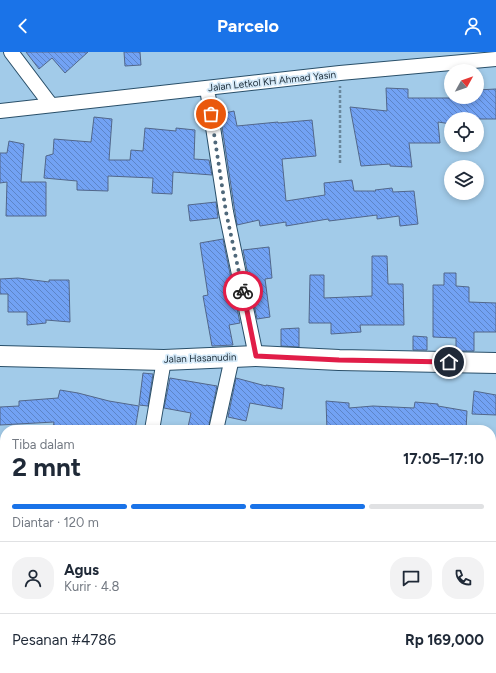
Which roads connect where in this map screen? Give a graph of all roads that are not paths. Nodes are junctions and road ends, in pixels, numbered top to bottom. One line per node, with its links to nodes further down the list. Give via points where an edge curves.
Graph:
1 (11, 52): 4 (street)
2 (496, 59): 3 (street, Jalan Letkol KH Ahmad Yasin)
3 (207, 88): 4 (street, Jalan Letkol KH Ahmad Yasin); 7 (street, via 226,212)
4 (51, 105): 5 (street, Jalan Letkol KH Ahmad Yasin)
5 (0, 111)
6 (0, 356): 9 (main road, Jalan Hasanudin)
7 (256, 356): 8 (main road, Jalan Hasanudin); 10 (main road, Jalan Hasanudin)
8 (232, 358): 9 (main road, Jalan Hasanudin); 12 (street)
9 (164, 360): 11 (street)
10 (496, 363)
11 (153, 425)
12 (217, 425)

